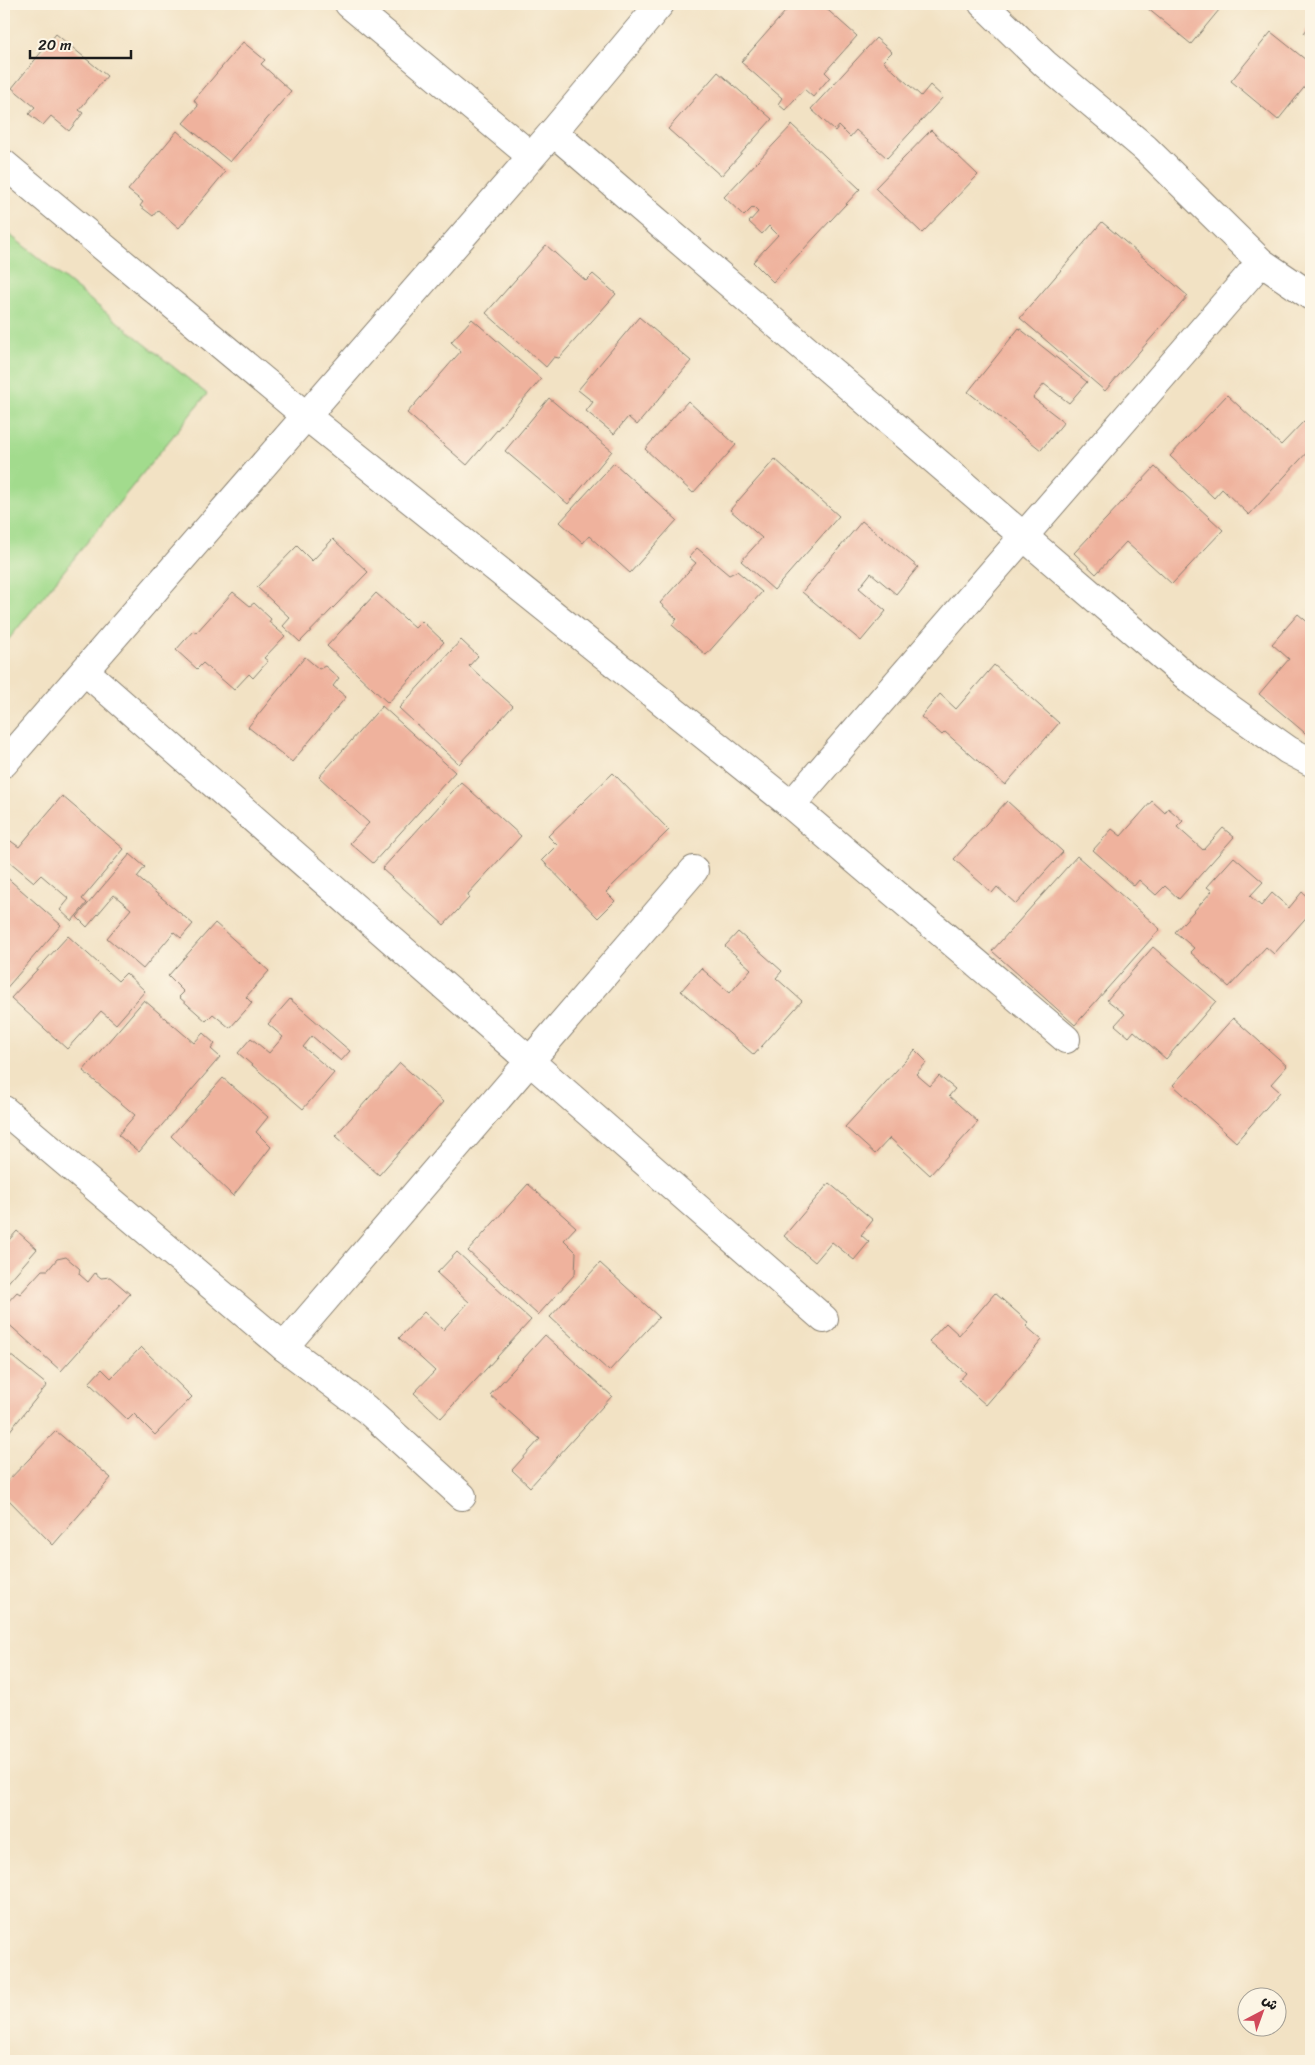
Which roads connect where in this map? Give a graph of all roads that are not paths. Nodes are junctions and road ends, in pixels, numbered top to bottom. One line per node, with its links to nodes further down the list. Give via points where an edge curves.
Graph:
1 (349, 4): 5 (street)
2 (660, 4): 4 (street)
3 (984, 4): 7 (street, via 1045,64 1145,148)
4 (553, 132): 5 (street); 10 (street)
5 (531, 156): 9 (street)
6 (4, 164): 9 (street)
7 (1261, 262): 8 (street); 10 (street)
8 (1311, 296)
9 (305, 415): 11 (street); 14 (street)
10 (1023, 535): 12 (street, via 1194,684 1288,750); 14 (street)
11 (85, 670): 13 (street); 17 (street)
12 (1311, 762)
13 (4, 763)
14 (791, 805): 16 (street)
15 (694, 870): 17 (street)
16 (1066, 1039)
17 (527, 1061): 19 (street); 20 (street)
18 (4, 1110): 20 (street)
19 (824, 1319)
20 (284, 1347): 21 (street, via 366,1410)
21 (462, 1496)

